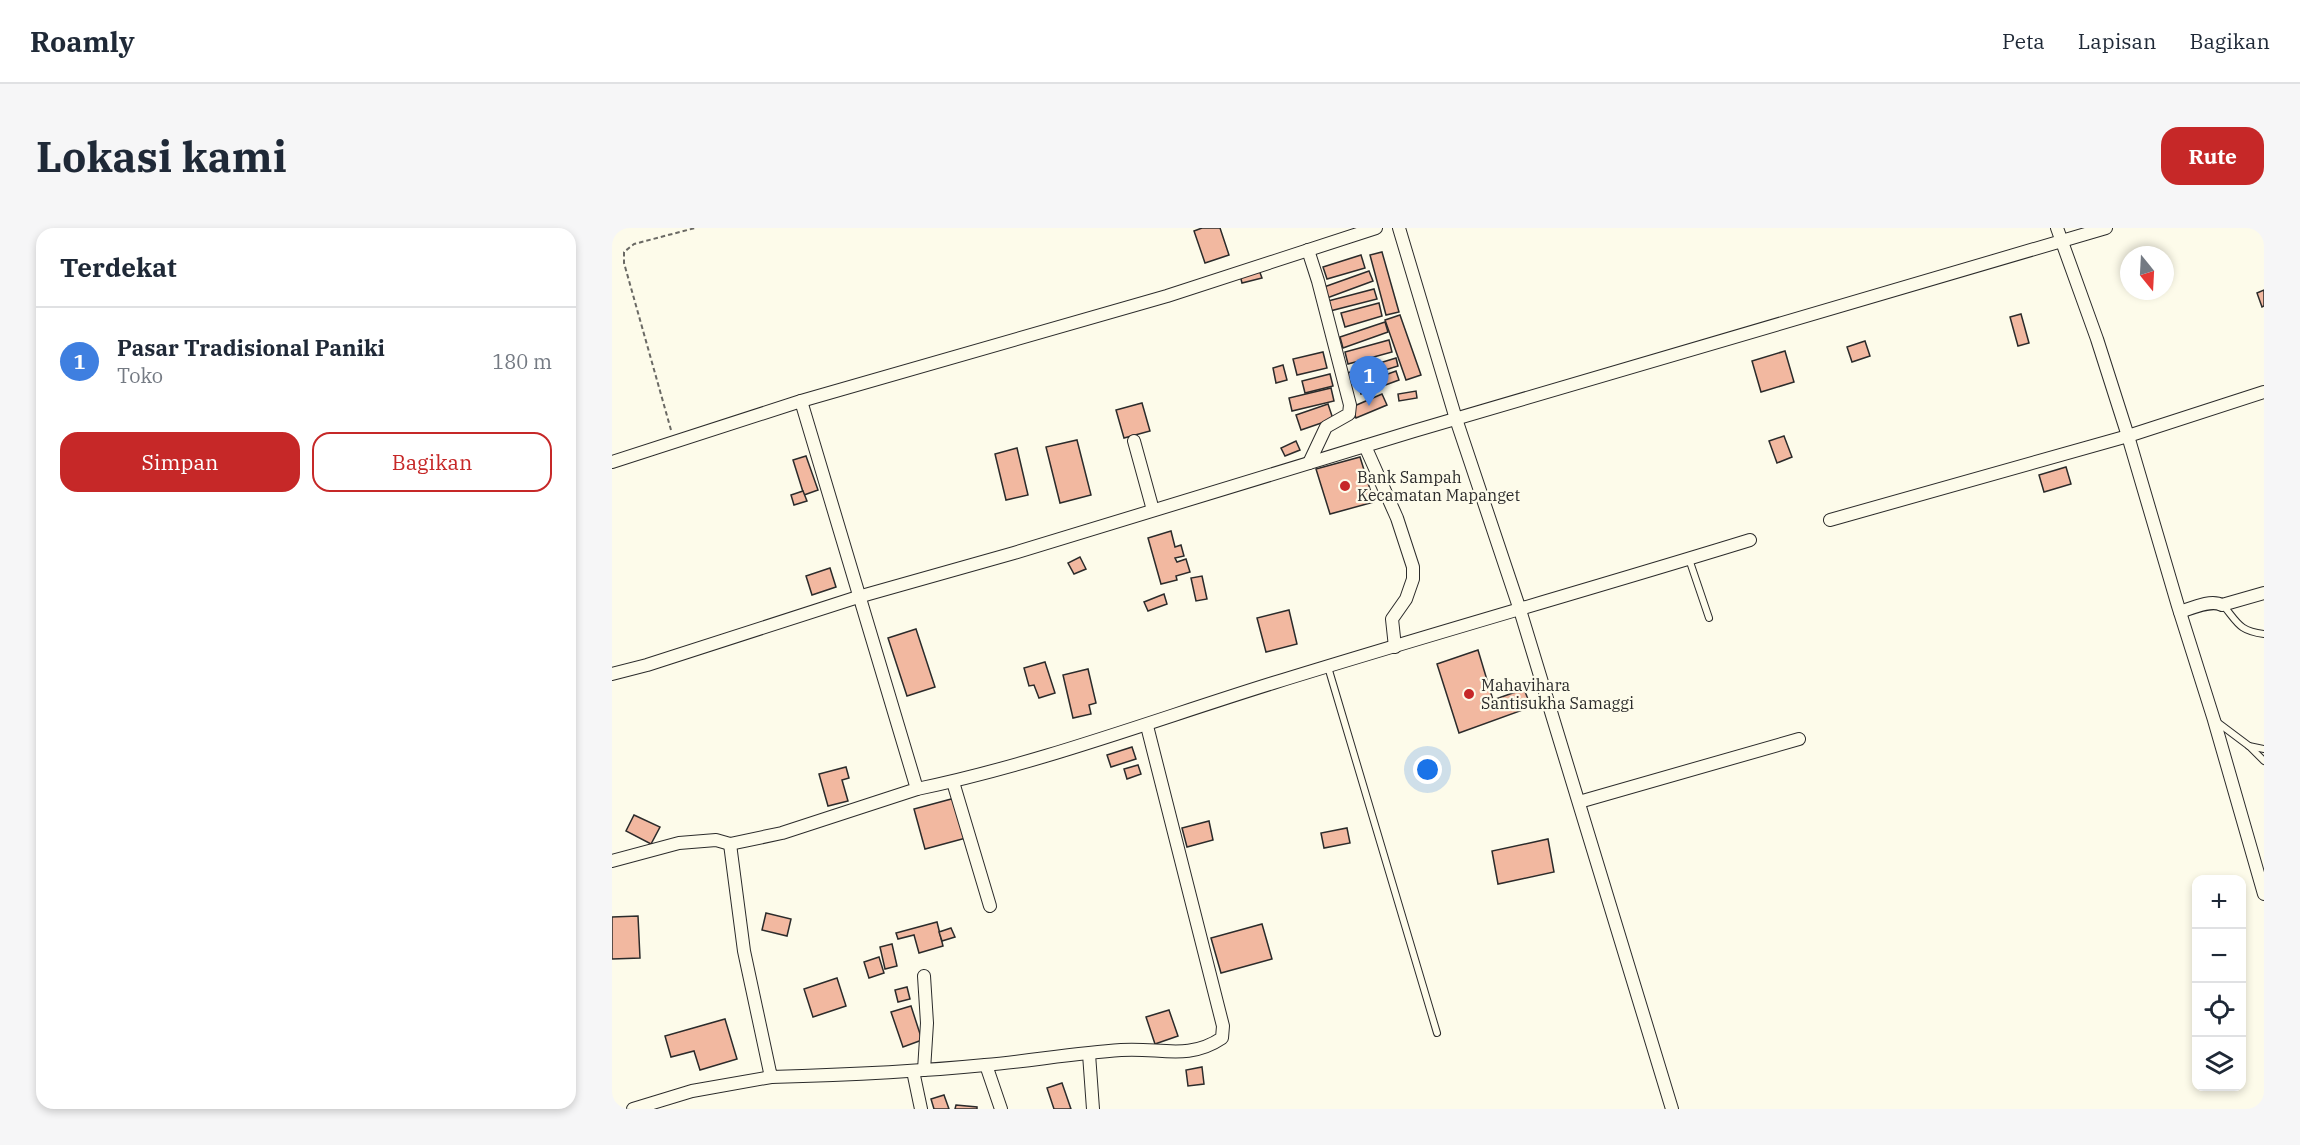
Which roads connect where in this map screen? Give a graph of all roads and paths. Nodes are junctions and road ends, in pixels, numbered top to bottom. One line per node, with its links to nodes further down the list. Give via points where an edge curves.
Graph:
1 (695, 228): 13 (path, via 634,244 624,252)
2 (1376, 228): 7 (street)
3 (1400, 228): 10 (street)
4 (2057, 228): 6 (street)
5 (2106, 228): 6 (street)
6 (2061, 242): 10 (street); 11 (street)
7 (1308, 250): 9 (street, via 1167,296); 16 (street, via 1350,405 1349,414 1326,427)
8 (2264, 392): 11 (street)
9 (801, 401): 13 (street); 22 (street)
10 (1456, 419): 14 (street); 24 (street)
11 (2128, 436): 18 (street); 25 (street)
12 (1134, 441): 17 (street)
13 (674, 442): 15 (street)
14 (1365, 446): 16 (street); 28 (street, via 1397,518 1413,567 1406,599 1392,619)
15 (612, 462)
16 (1309, 463): 17 (street)
17 (1153, 510): 22 (street)
18 (1830, 520)
19 (1750, 540): 20 (street)
20 (1689, 558): 24 (street); 26 (lane)
21 (2264, 593): 23 (street)
22 (858, 597): 30 (street); 38 (street)
23 (2222, 605): 25 (street, via 2213,603); 27 (lane, via 2241,628)
24 (1520, 610): 28 (street); 39 (street)
25 (2180, 612): 31 (street)
26 (1709, 618)
27 (2264, 634)
28 (1395, 647): 29 (street)
29 (1328, 667): 32 (street); 45 (lane)
30 (612, 674)
31 (2214, 720): 34 (lane); 42 (street)
32 (1147, 726): 37 (street); 46 (street, via 1223,1026 1222,1038 1208,1047 1185,1052 1123,1050)
33 (1799, 739): 39 (street)
34 (2249, 746): 35 (lane); 36 (lane)
35 (2264, 749)
36 (2264, 761)
37 (953, 782): 38 (street); 43 (street)
38 (917, 789): 40 (street, via 782,833)
39 (1579, 802): 54 (street)
40 (730, 844): 41 (street, via 696,841); 49 (street, via 744,951)
41 (612, 861)
42 (2264, 894)
43 (990, 906)
44 (924, 976): 48 (street, via 927,1023)
45 (1437, 1033)
46 (1089, 1054): 47 (street); 53 (street)
47 (986, 1065): 48 (street); 52 (street)
48 (919, 1071): 49 (street); 51 (street)
49 (771, 1077): 50 (street, via 692,1091)
50 (633, 1109)
51 (921, 1109)
52 (1001, 1109)
53 (1093, 1109)
54 (1672, 1109)

